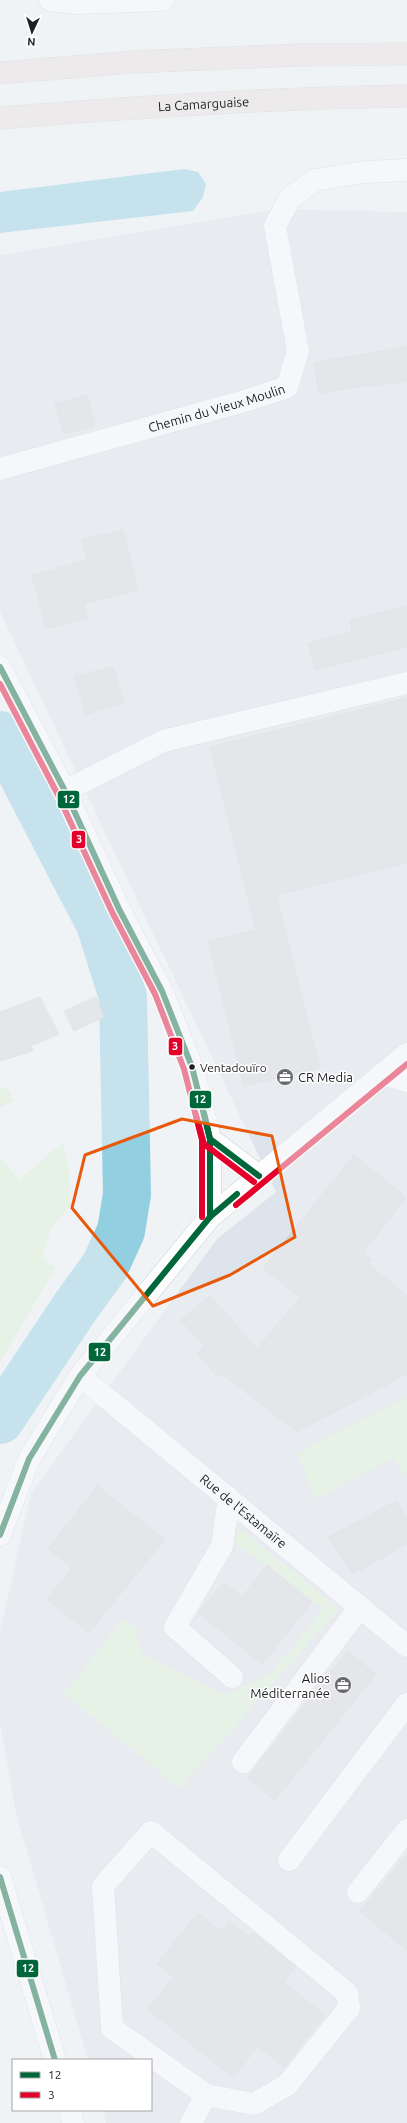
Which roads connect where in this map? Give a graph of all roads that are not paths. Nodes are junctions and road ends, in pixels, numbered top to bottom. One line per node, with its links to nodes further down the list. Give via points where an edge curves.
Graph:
1 (50, 0): 2 (street, via 77,3)
2 (163, 0)
3 (407, 54): 4 (highway, via 298,55 141,62)
4 (0, 73)
5 (407, 96): 6 (highway, La Camarguaise, via 302,97)
6 (0, 118)
7 (407, 170): 8 (street, Chemin du Vieux Moulin, via 365,172 315,180 290,198 275,226 298,351 287,387)
8 (0, 469)
9 (3, 682): 11 (street)
10 (407, 683): 11 (street, via 162,741)
11 (65, 791): 15 (street, via 119,909 162,991 192,1067)
12 (407, 1054): 13 (street)
13 (383, 1074): 14 (street); 16 (street)
14 (407, 1081)
15 (210, 1139): 16 (street); 17 (street)
16 (259, 1176): 17 (street)
17 (210, 1217): 18 (street)
18 (80, 1376): 19 (street, Rue de l'Estamaïre); 20 (street, via 29,1459)
19 (229, 1498): 21 (street, Rue de l'Estamaïre); 23 (street, via 222,1546 175,1627)
20 (0, 1536)
21 (360, 1607): 22 (street, Rue de l'Estamaïre); 25 (street)
22 (405, 1640)
23 (232, 1677)
24 (407, 1704): 27 (street)
25 (243, 1762)
26 (407, 1830): 29 (street)
27 (289, 1860)
28 (0, 1876): 30 (street)
29 (358, 1892)
30 (55, 2059)
31 (206, 2095): 31 (street, via 112,2028 103,1886 151,1832 347,1993 349,2008 287,2085 254,2104); 34 (street)
32 (70, 2111): 33 (street)
33 (73, 2123)
34 (191, 2123)

